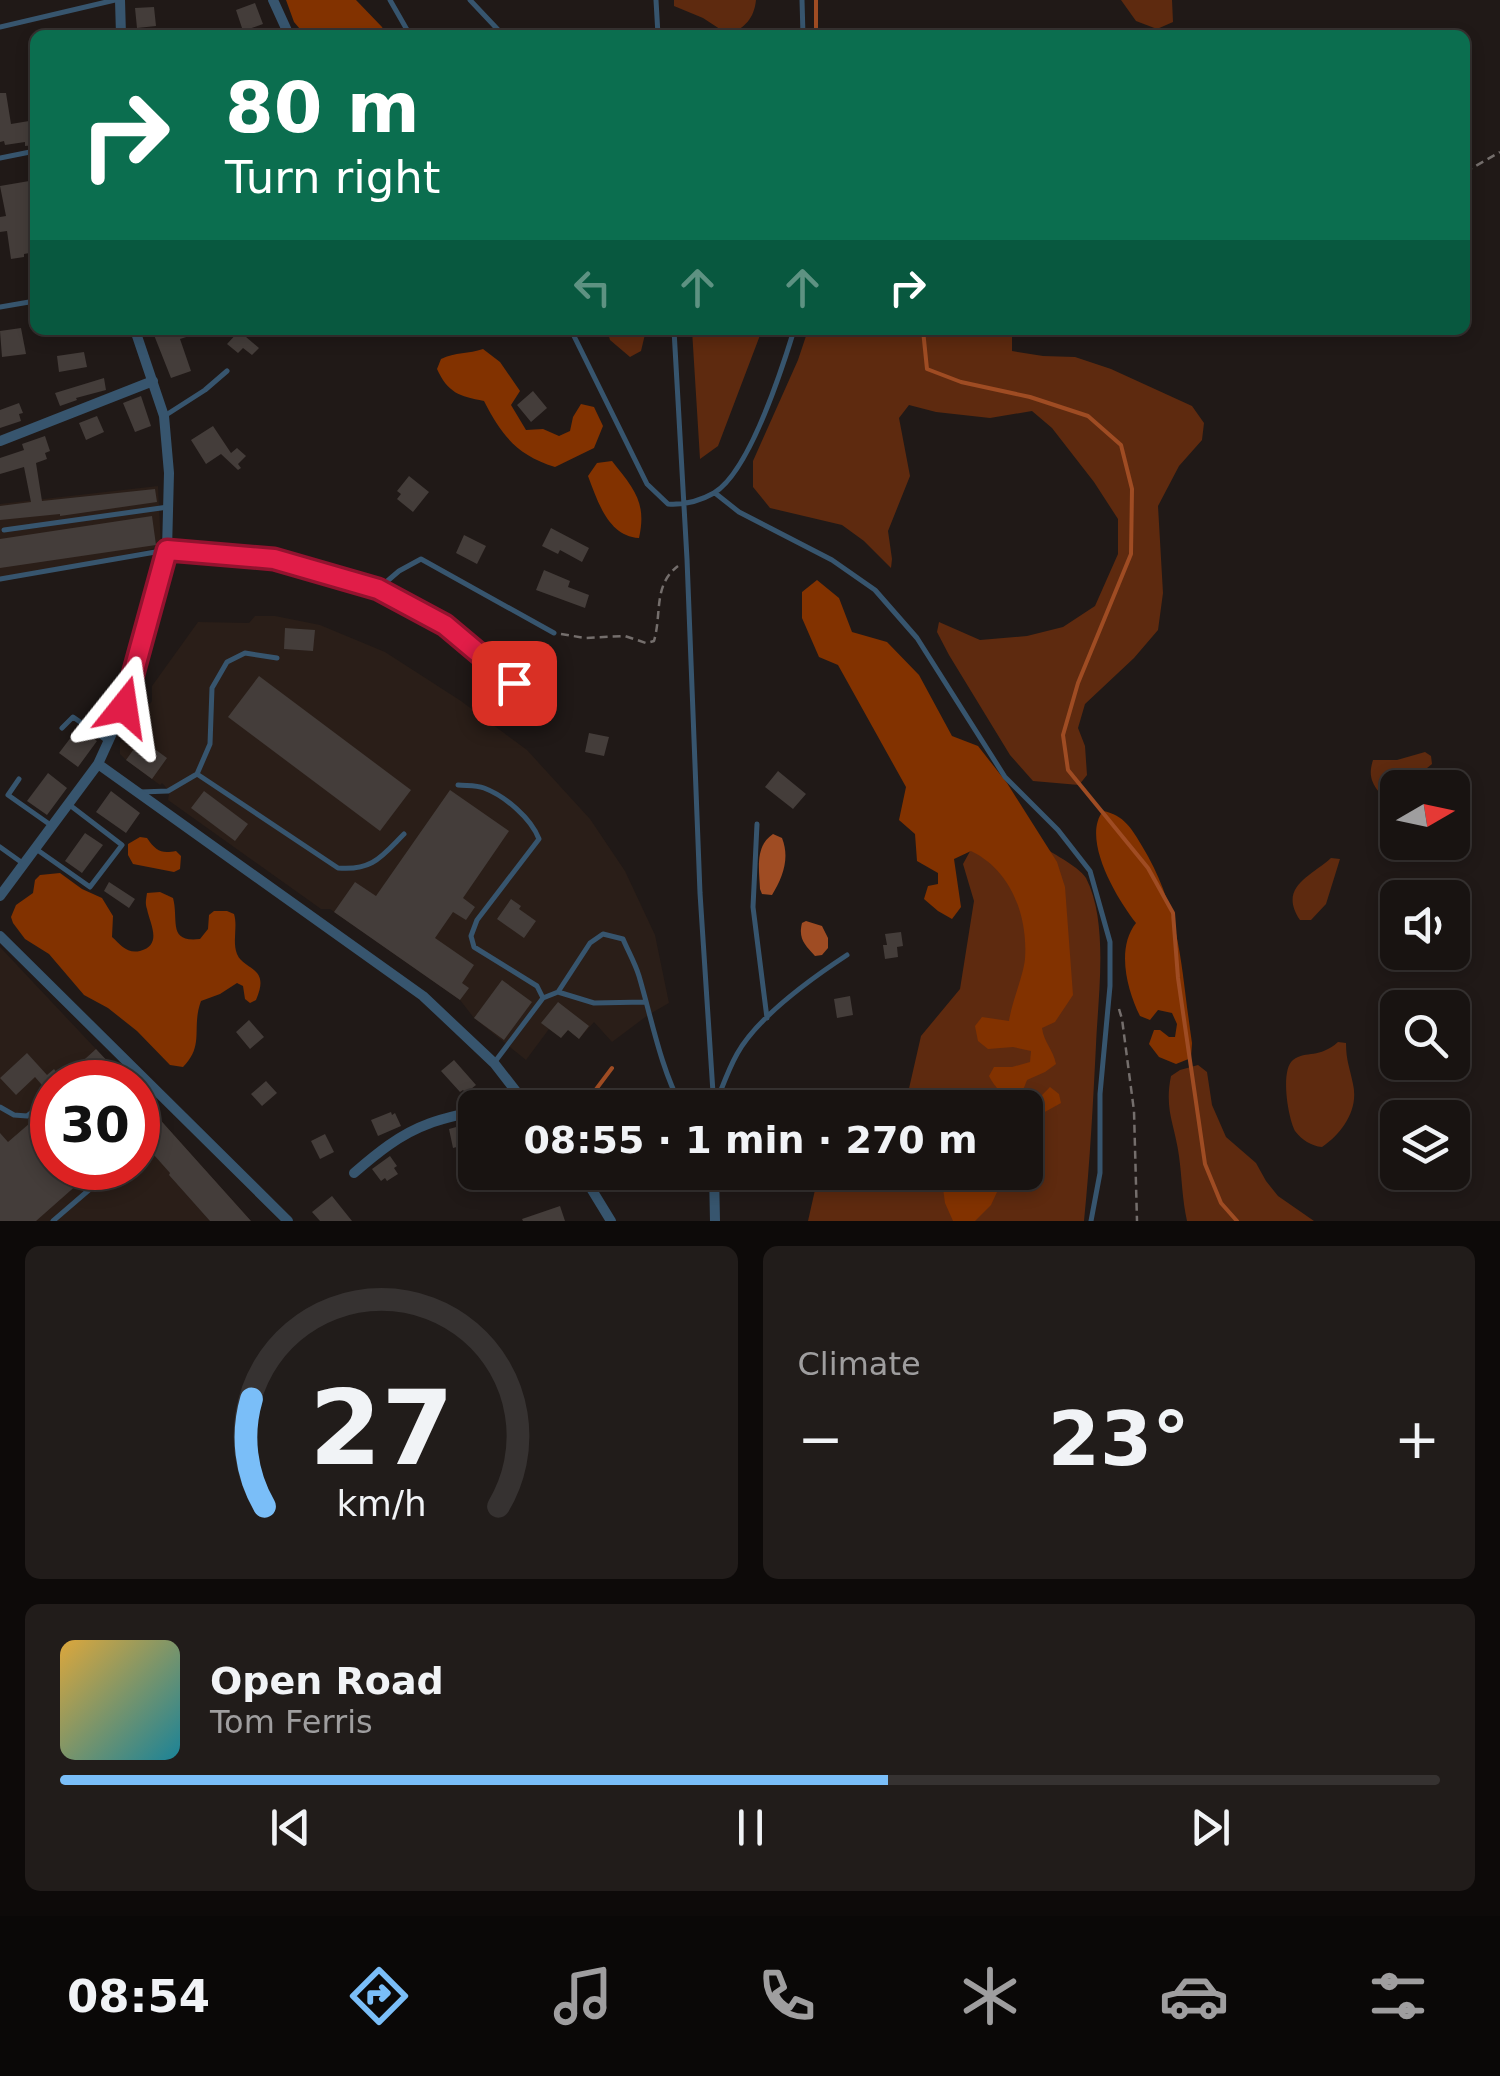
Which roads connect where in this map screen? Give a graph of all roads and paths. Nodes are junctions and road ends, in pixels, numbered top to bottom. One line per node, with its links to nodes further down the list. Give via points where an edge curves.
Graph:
1 (118, 0): 7 (lane); 8 (street)
2 (273, 0): 9 (street)
3 (390, 0): 10 (lane)
4 (470, 0): 11 (lane)
5 (656, 0): 12 (lane)
6 (802, 0): 13 (lane)
7 (0, 27)
8 (121, 30)
9 (287, 30)
10 (407, 30)
11 (498, 30)
12 (658, 30)
13 (803, 30)
14 (30, 152): 16 (lane)
15 (1500, 152): 17 (path)
16 (0, 158)
17 (1470, 169)
18 (30, 303): 19 (lane)
19 (0, 308)
20 (137, 335): 25 (street)
21 (573, 335): 29 (lane, via 647,484 668,504)
22 (674, 335): 29 (lane)
23 (792, 335): 28 (lane, via 742,461)
24 (227, 371): 26 (lane)
25 (153, 381): 26 (street); 27 (street)
26 (164, 416): 30 (street)
27 (0, 441)
28 (715, 492): 29 (lane); 56 (lane, via 875,590 916,638 1004,776 1090,871 1110,942)
29 (684, 505): 33 (lane)
30 (168, 508): 31 (lane); 32 (street)
31 (4, 530)
32 (167, 550): 34 (lane); 35 (lane, via 274,559); 40 (street, via 124,707)
33 (688, 559): 36 (path, via 659,590 654,640); 60 (lane, via 714,1108 738,1052)
34 (0, 579)
35 (378, 589): 36 (lane, via 420,559); 38 (lane, via 445,625)
36 (554, 632)
37 (277, 658): 42 (lane, via 245,653 227,662 212,688 210,744)
38 (514, 683)
39 (62, 728): 40 (lane, via 74,716)
40 (108, 742): 41 (street)
41 (98, 764): 45 (street); 46 (street)
42 (197, 774): 45 (lane, via 168,790); 49 (lane, via 338,868 374,864)
43 (18, 779): 48 (lane, via 8,795)
44 (458, 785): 58 (lane, via 482,786 508,802 540,839 471,936 474,947 536,986)
45 (137, 792): 61 (street, via 423,996)
46 (68, 804): 48 (street); 51 (lane, via 122,845 90,887)
47 (757, 824): 60 (lane, via 753,907)
48 (52, 826): 51 (street)
49 (404, 834)
50 (0, 846): 52 (lane)
51 (35, 848): 52 (street)
52 (24, 864): 53 (street)
53 (0, 896)
54 (0, 936): 72 (street)
55 (846, 955): 60 (lane)
56 (1110, 986): 75 (lane); 76 (path, via 1122,1019 1134,1111)
57 (558, 992): 58 (lane); 59 (lane, via 594,1003); 59 (lane, via 603,934 623,939)
58 (543, 998): 61 (lane)
59 (645, 1002): 63 (lane)
60 (767, 1018)
61 (494, 1063): 62 (street)
62 (515, 1090)
63 (673, 1090)
64 (0, 1107): 65 (lane)
65 (30, 1114)
66 (458, 1115): 67 (street, via 411,1132)
67 (354, 1173)
68 (89, 1190): 71 (lane)
69 (593, 1190): 73 (street)
70 (714, 1190): 74 (street)
71 (53, 1221)
72 (288, 1221)
73 (612, 1221)
74 (715, 1221)
75 (1092, 1221)
76 (1137, 1221)

